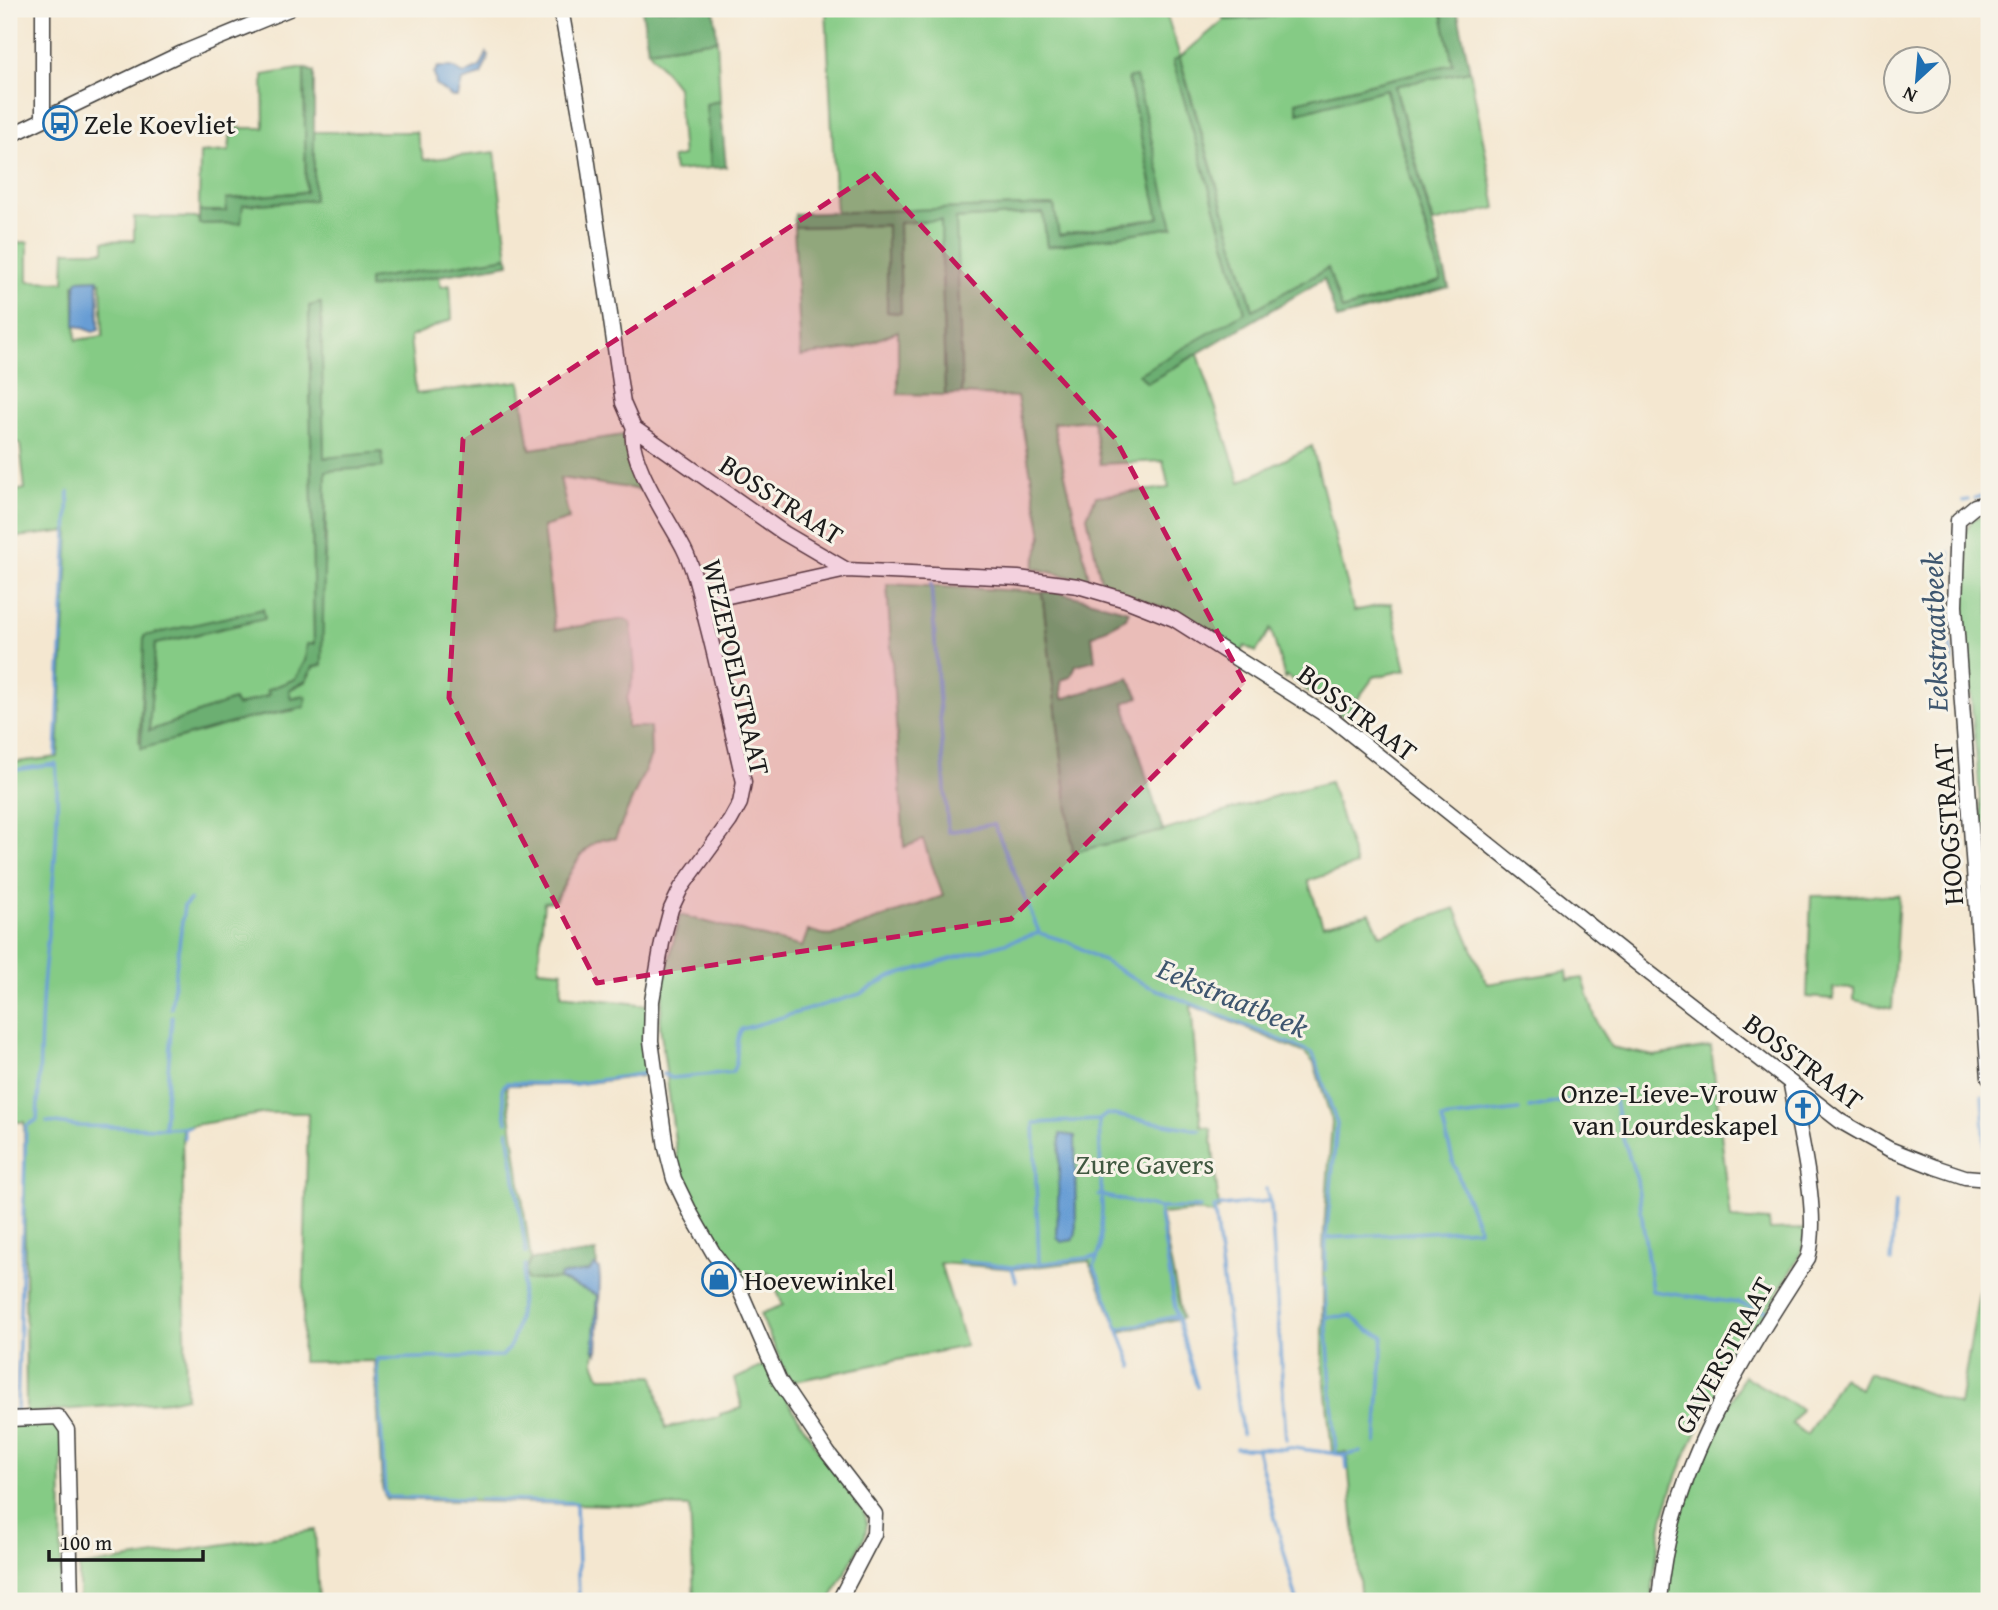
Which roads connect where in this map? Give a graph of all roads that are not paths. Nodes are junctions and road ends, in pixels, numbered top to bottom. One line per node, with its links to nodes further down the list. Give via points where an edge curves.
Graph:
1 (43, 9): 5 (street)
2 (289, 9): 4 (street)
3 (561, 9): 7 (street, WEZEPOELSTRAAT, via 623,403)
4 (258, 14): 5 (street)
5 (43, 119): 6 (street)
6 (9, 136)
7 (634, 428): 9 (street, BOSSTRAAT, via 785,533); 10 (street, WEZEPOELSTRAAT, via 635,452 685,551)
8 (1989, 502): 11 (street, HOOGSTRAAT, via 1975,506 1958,520 1955,593)
9 (847, 570): 10 (street); 12 (street, BOSSTRAAT, via 1018,578 1078,586 1174,620 1335,720)
10 (701, 602): 18 (street, WEZEPOELSTRAAT, via 744,782 740,803 671,909 652,1001 651,1041 674,1179 714,1254 738,1286 779,1380 875,1514 874,1534)
11 (1989, 1078)
12 (1791, 1085): 13 (street, BOSSTRAAT); 14 (street, GAVERSTRAAT)
13 (1815, 1103): 14 (street, via 1801,1120); 15 (street, BOSSTRAAT, via 1889,1149 1965,1177)
14 (1799, 1133): 19 (street, GAVERSTRAAT, via 1811,1214 1808,1258 1697,1451 1671,1521)
15 (1989, 1179)
16 (9, 1419): 17 (street, via 58,1417 67,1430)
17 (71, 1601)
18 (839, 1601)
19 (1659, 1601)

